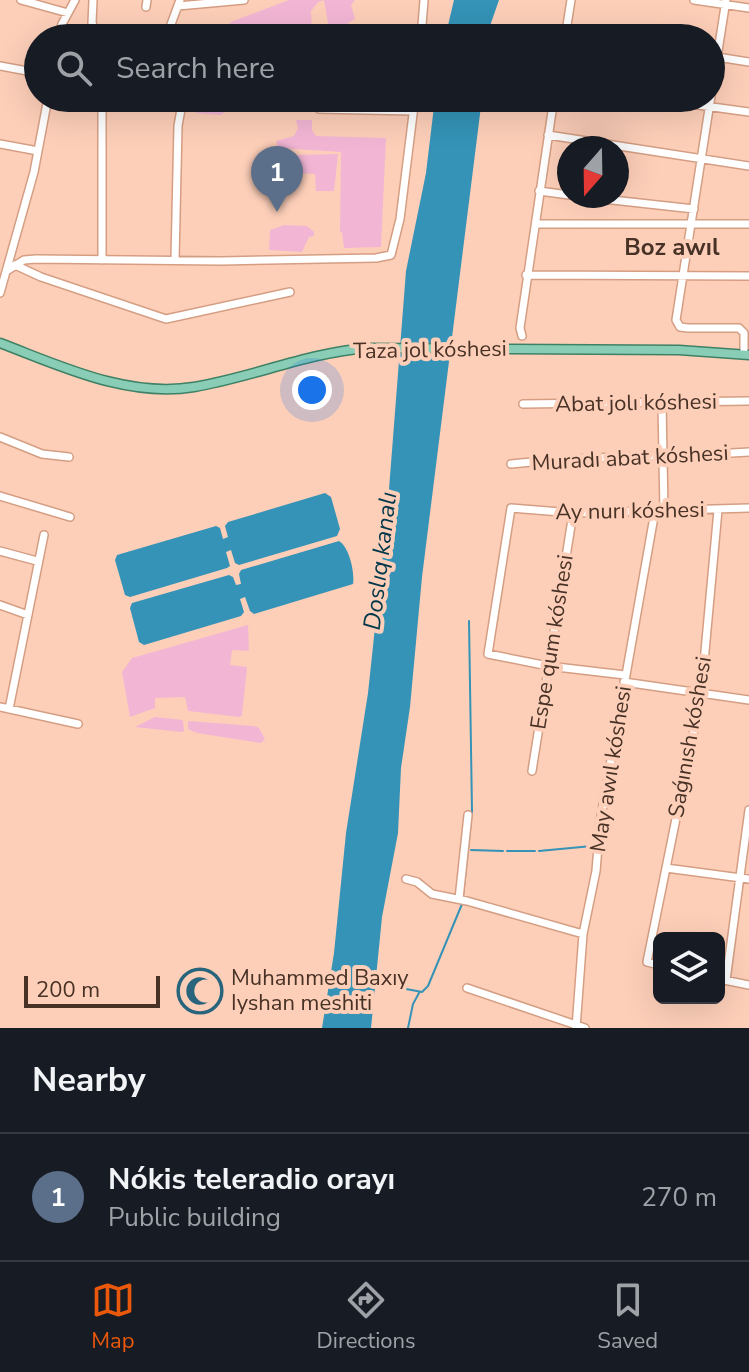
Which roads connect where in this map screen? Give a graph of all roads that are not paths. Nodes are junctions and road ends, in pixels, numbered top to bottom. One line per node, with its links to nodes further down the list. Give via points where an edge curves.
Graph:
1 (21, 0): 11 (street)
2 (75, 0): 11 (street)
3 (93, 0): 13 (street)
4 (244, 0): 9 (street)
5 (424, 0): 15 (street)
6 (571, 0): 16 (street)
7 (694, 0): 8 (street)
8 (726, 2): 10 (street); 17 (street)
9 (179, 3): 14 (street)
10 (749, 8)
11 (68, 13): 12 (street)
12 (64, 24)
13 (92, 24)
14 (171, 24)
15 (422, 24)
16 (567, 24)
17 (721, 24)
18 (725, 59): 19 (street)
19 (749, 62)
20 (0, 66): 21 (street)
21 (24, 70)
22 (725, 109): 29 (street)
23 (45, 112): 32 (street)
24 (102, 112): 42 (street)
25 (180, 112): 43 (street)
26 (413, 112): 43 (street, via 391,255)
27 (552, 112): 30 (street)
28 (709, 112): 33 (street)
29 (749, 112)
30 (548, 135): 33 (street); 35 (street)
31 (0, 144): 32 (street)
32 (38, 151): 44 (street)
33 (703, 160): 34 (street); 38 (street)
34 (749, 166)
35 (539, 191): 36 (street); 39 (street)
36 (557, 193)
37 (629, 202): 38 (street)
38 (694, 209): 41 (street)
39 (537, 224): 41 (street); 45 (street)
40 (749, 224): 41 (street)
41 (692, 225): 46 (street)
42 (102, 260): 43 (street); 44 (street, via 36,259)
43 (175, 260)
44 (12, 268): 48 (street, via 166,319); 49 (street)
45 (526, 275): 46 (street); 51 (street)
46 (683, 276): 47 (street); 50 (street, via 676,320 680,327 739,328)
47 (749, 276)
48 (290, 292)
49 (0, 293)
50 (746, 333): 53 (street)
51 (522, 336)
52 (0, 343): 53 (main road, Taza jol kóshesi, via 108,381 154,389 195,387 367,348)
53 (746, 354)
54 (749, 401): 55 (street, Abat jolı kóshesi)
55 (662, 403): 56 (street, Abat jolı kóshesi); 60 (street)
56 (523, 404)
57 (0, 437): 59 (street, via 42,454)
58 (749, 452): 60 (street, Muradı abat kóshesi)
59 (69, 457)
60 (663, 458): 61 (street, Muradı abat kóshesi); 66 (street)
61 (511, 464)
62 (0, 496): 68 (street)
63 (749, 508): 64 (street, Ay nurı kóshesi)
64 (718, 510): 66 (street, Ay nurı kóshesi); 76 (street, Saǵınısh kóshesi)
65 (655, 511): 66 (street, Ay nurı kóshesi); 67 (street, Ay nurı kóshesi); 75 (street, May awıl kóshesi)
66 (664, 511)
67 (573, 513): 74 (street, Espe qum kóshesi); 74 (street, Ay nurı kóshesi, via 511,508 488,654)
68 (70, 517)
69 (44, 535): 71 (street)
70 (0, 551): 71 (street)
71 (37, 561): 73 (street)
72 (0, 605): 73 (street)
73 (28, 615): 79 (street)
74 (548, 666): 75 (street); 81 (street, Espe qum kóshesi)
75 (625, 678): 76 (street); 91 (street, May awıl kóshesi)
76 (701, 695): 77 (street); 84 (street, Saǵınısh kóshesi)
77 (749, 700)
78 (0, 707): 79 (street)
79 (9, 709): 80 (street)
80 (78, 724)
81 (532, 771)
82 (749, 810): 85 (street)
83 (468, 815): 88 (street)
84 (666, 868): 85 (street); 89 (street, Saǵınısh kóshesi)
85 (739, 877): 87 (street); 92 (street)
86 (406, 879): 88 (street, via 432,894)
87 (749, 879)
88 (459, 899): 91 (street)
89 (653, 932)
90 (653, 932): 93 (street, Saǵınısh kóshesi, via 647,962)
91 (583, 934): 97 (street, May awıl kóshesi)
92 (725, 961)
93 (653, 964)
94 (725, 980): 95 (street)
95 (749, 985)
96 (467, 988): 97 (street)
97 (579, 1027)

